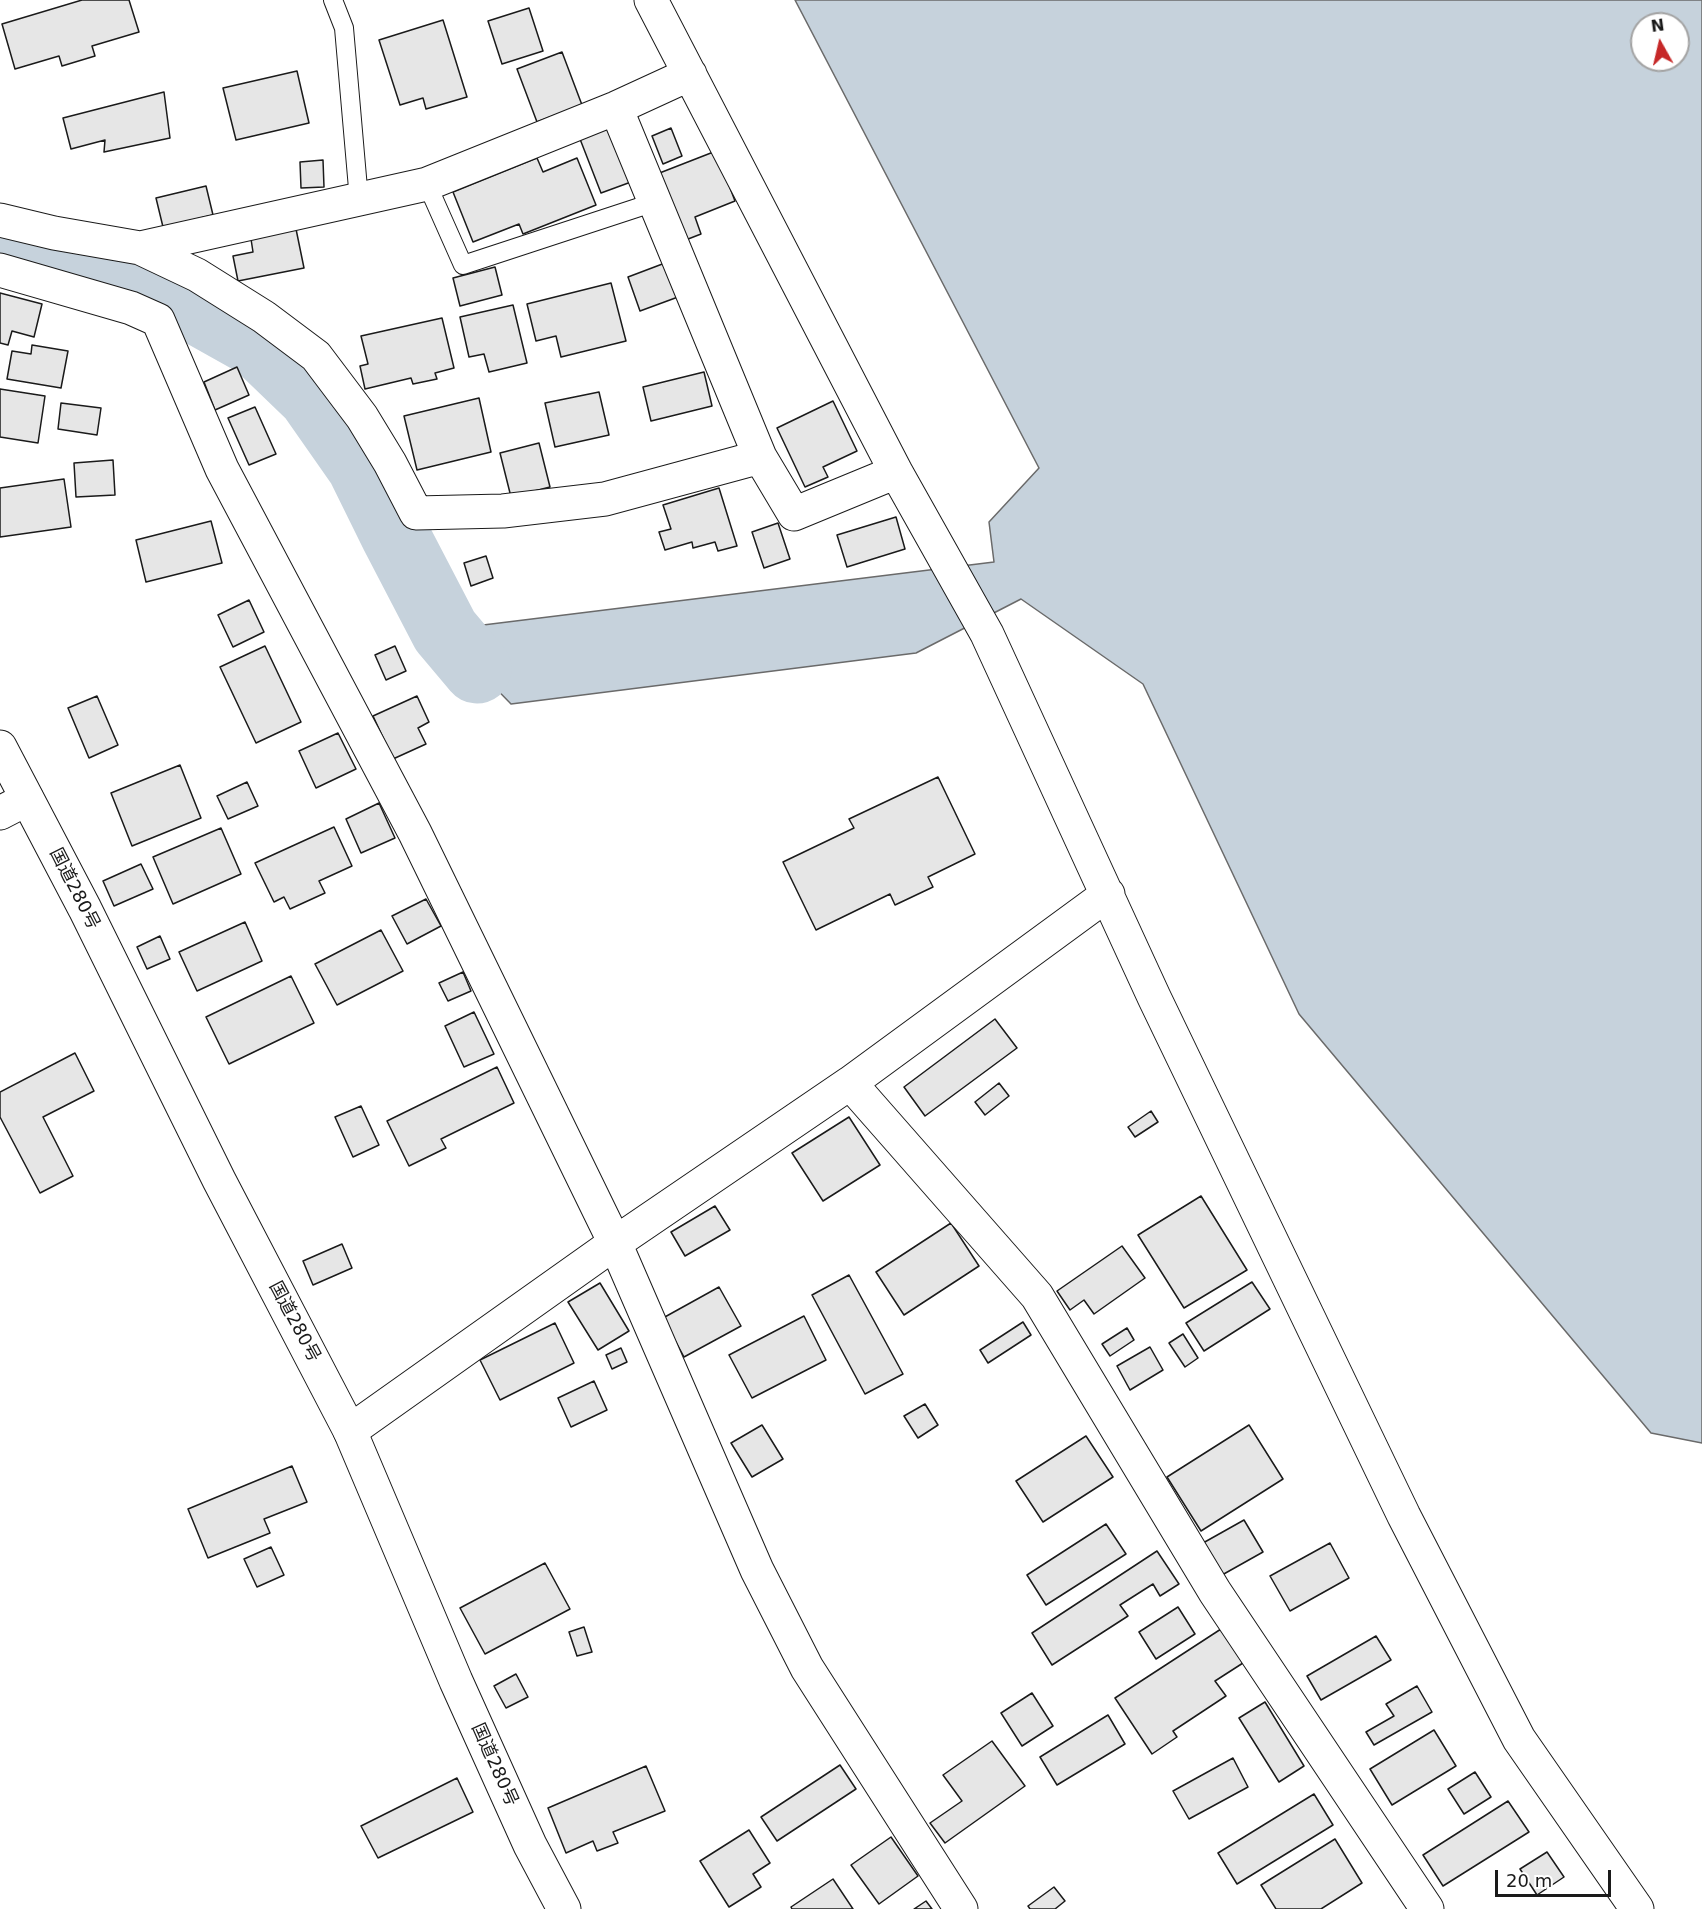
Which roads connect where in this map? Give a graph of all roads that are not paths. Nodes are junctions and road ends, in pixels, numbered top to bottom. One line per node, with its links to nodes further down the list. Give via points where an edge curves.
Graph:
1 (333, 0): 6 (lane, via 344,28)
2 (651, 0): 3 (main road)
3 (690, 74): 4 (main road); 12 (main road)
4 (616, 108): 5 (main road); 7 (main road)
5 (427, 184): 6 (main road); 7 (lane, via 463,265)
6 (359, 200): 9 (main road)
7 (655, 202): 11 (main road)
8 (0, 220): 9 (main road)
9 (140, 248): 11 (main road, via 197,275 316,356 362,417 416,513 504,511 605,498)
10 (0, 270): 17 (main road, via 131,308 158,320 222,469 415,833)
11 (760, 457): 12 (main road, via 794,514)
12 (896, 472): 15 (main road, via 987,634)
13 (0, 747): 14 (main road, 国道280号)
14 (14, 806): 18 (main road, 国道280号, via 85,909 219,1180)
15 (1108, 894): 16 (main road); 22 (main road, via 1394,1495 1519,1739)
16 (850, 1083): 17 (main road); 21 (main road, via 1036,1296 1215,1592)
17 (615, 1243): 18 (main road); 20 (main road, via 757,1570 807,1668)
18 (350, 1431): 19 (main road, 国道280号, via 465,1702 530,1845)
19 (564, 1909)
20 (961, 1909)
21 (1427, 1909)
22 (1637, 1909)

